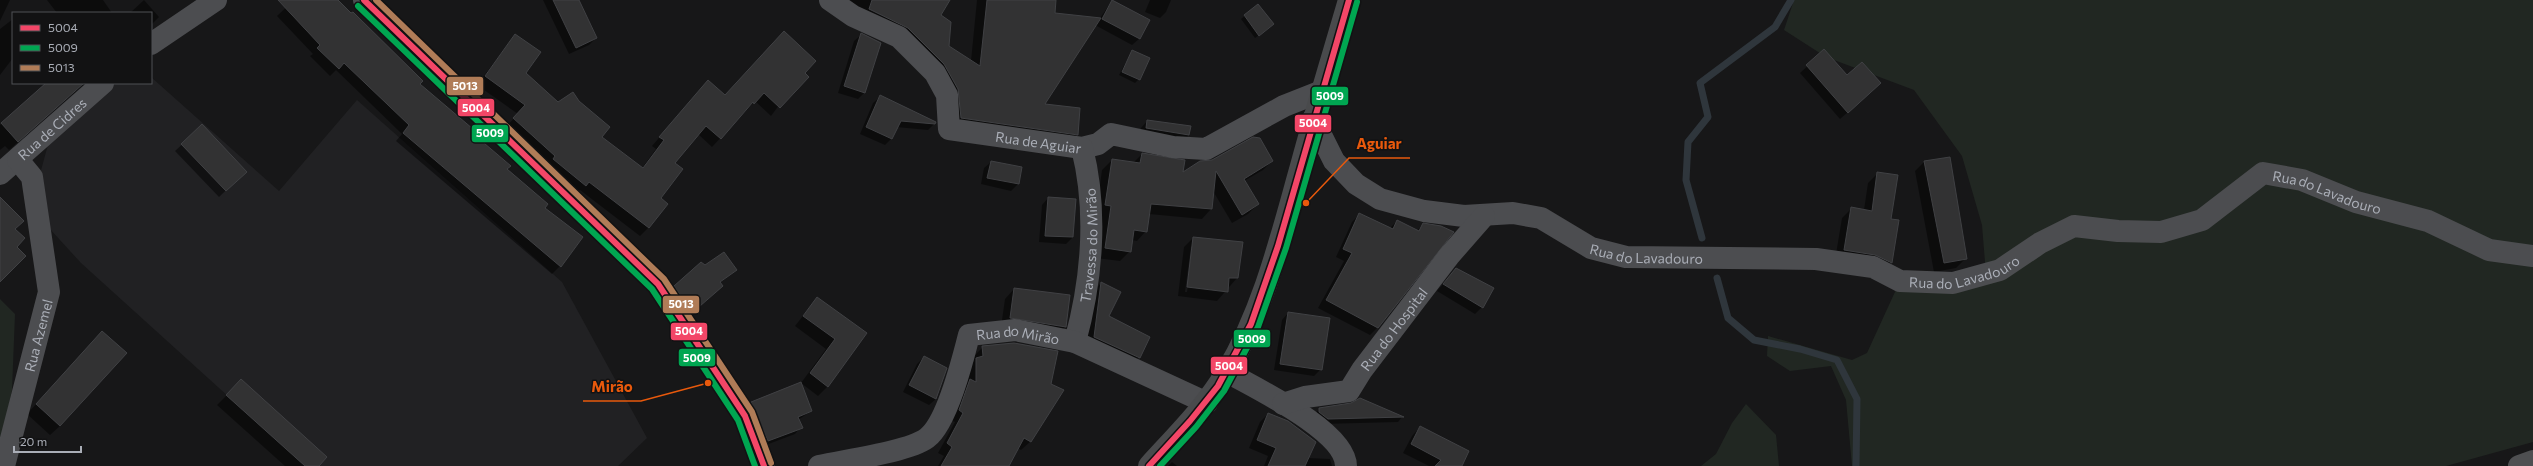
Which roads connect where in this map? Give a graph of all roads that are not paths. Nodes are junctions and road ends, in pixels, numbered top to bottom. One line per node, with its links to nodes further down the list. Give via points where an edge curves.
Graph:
1 (216, 0): 5 (street)
2 (364, 0): 19 (street, via 658,284 745,416)
3 (830, 0): 9 (street, Rua de Aguiar, via 853,16 899,37 935,74 946,95 949,129)
4 (1349, 0): 7 (main road)
5 (152, 43)
6 (102, 84): 10 (street, Rua de Cidres)
7 (1322, 91): 8 (main road); 9 (street, Rua de Aguiar, via 1284,106 1206,149 1173,147 1111,134 1098,144)
8 (1313, 119): 11 (street, Rua do Lavadouro, via 1334,161 1356,184 1380,199 1424,211); 14 (main road, via 1260,305)
9 (1082, 148): 13 (street, Travessa do Mirão, via 1087,166 1091,262 1085,304)
10 (5, 164): 18 (street, Rua Azemel, via 32,177 49,292)
11 (1484, 216): 12 (street, Rua do Lavadouro, via 1513,213 1540,218 1591,248 1626,257 1816,259 1872,267 1900,281 1953,283 2000,270 2040,243 2074,226 2161,232 2202,220 2263,172 2302,180 2356,202 2428,221 2489,250); 16 (street, Rua do Hospital, via 1448,256 1362,370 1349,392 1305,397)
12 (2533, 256)
13 (1075, 342): 15 (street, Rua do Mirão); 20 (street, Rua do Mirão, via 1015,330 969,335 961,369 946,409 928,438 907,448)
14 (1227, 372): 15 (main road); 16 (street)
15 (1207, 403): 21 (main road)
16 (1283, 404): 22 (street, via 1323,429 1346,458)
17 (2533, 461): 23 (highway)
18 (4, 466)
19 (764, 466)
20 (819, 466)
21 (1149, 466)
22 (1346, 466)
23 (2519, 466)

